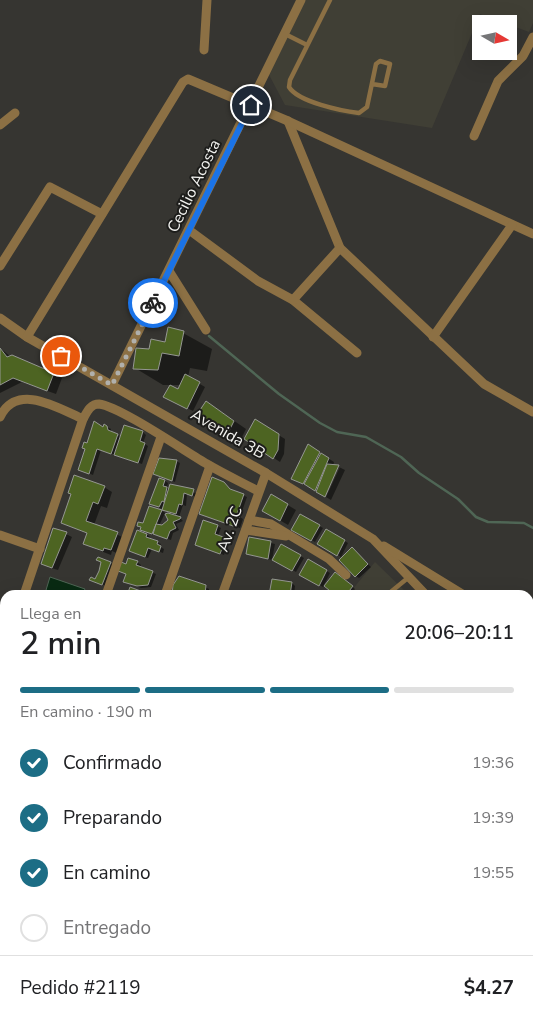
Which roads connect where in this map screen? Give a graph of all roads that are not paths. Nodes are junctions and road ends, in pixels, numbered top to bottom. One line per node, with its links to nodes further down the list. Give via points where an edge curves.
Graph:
1 (207, 0): 7 (street)
2 (330, 0): 6 (lane)
3 (299, 1): 4 (street, Cecilio Acosta)
4 (285, 34): 6 (lane); 9 (street, Cecilio Acosta)
5 (533, 37): 13 (street, via 524,56 498,81)
6 (307, 46): 8 (lane, via 290,80 289,87 298,96 359,113 367,107)
7 (204, 50)
8 (372, 84): 8 (lane, via 378,61 390,64 386,86)
9 (251, 105): 11 (street); 14 (street, via 194,80 183,82); 16 (street, Cecilio Acosta)
10 (15, 113): 12 (street)
11 (288, 121): 15 (street); 18 (street)
12 (0, 125)
13 (474, 136)
14 (102, 214): 19 (street, via 50,187); 24 (street)
15 (512, 225): 17 (street); 25 (street)
16 (189, 230): 20 (street, Cecilio Acosta); 21 (street, via 258,281)
17 (533, 234)
18 (340, 248): 21 (street); 25 (street)
19 (0, 266)
20 (169, 270): 23 (street); 27 (street, Cecilio Acosta)
21 (293, 300): 26 (street)
22 (0, 318): 24 (street, Avenida 3B)
23 (206, 330)
24 (27, 337): 27 (street, Avenida 3B)
25 (433, 337): 28 (street, via 484,384)
26 (357, 353)
27 (112, 385): 33 (street, Avenida 3B)
28 (533, 412)
29 (0, 417): 30 (street, via 12,401 23,399 49,404)
30 (83, 419): 31 (street, via 88,409 100,404); 40 (street)
31 (161, 437): 32 (street); 44 (street)
32 (210, 466): 34 (street); 45 (street)
33 (266, 473): 34 (street, Av. 2C); 39 (street, Avenida 3B)
34 (258, 491): 35 (street, Av. 2C)
35 (249, 520): 36 (street, Av. 2C); 38 (street, via 271,524)
36 (246, 530): 38 (street); 46 (street, Av. 2C)
37 (0, 535): 40 (street)
38 (289, 536): 41 (street, via 329,560)
39 (373, 539): 42 (street, Avenida 3B); 49 (street)
40 (40, 549): 43 (street)
41 (346, 575)
42 (409, 577): 47 (lane); 48 (street, Avenida 3B)
43 (26, 590)
44 (108, 590)
45 (167, 590)
46 (224, 590)
47 (392, 590)
48 (421, 590)
49 (456, 590)

